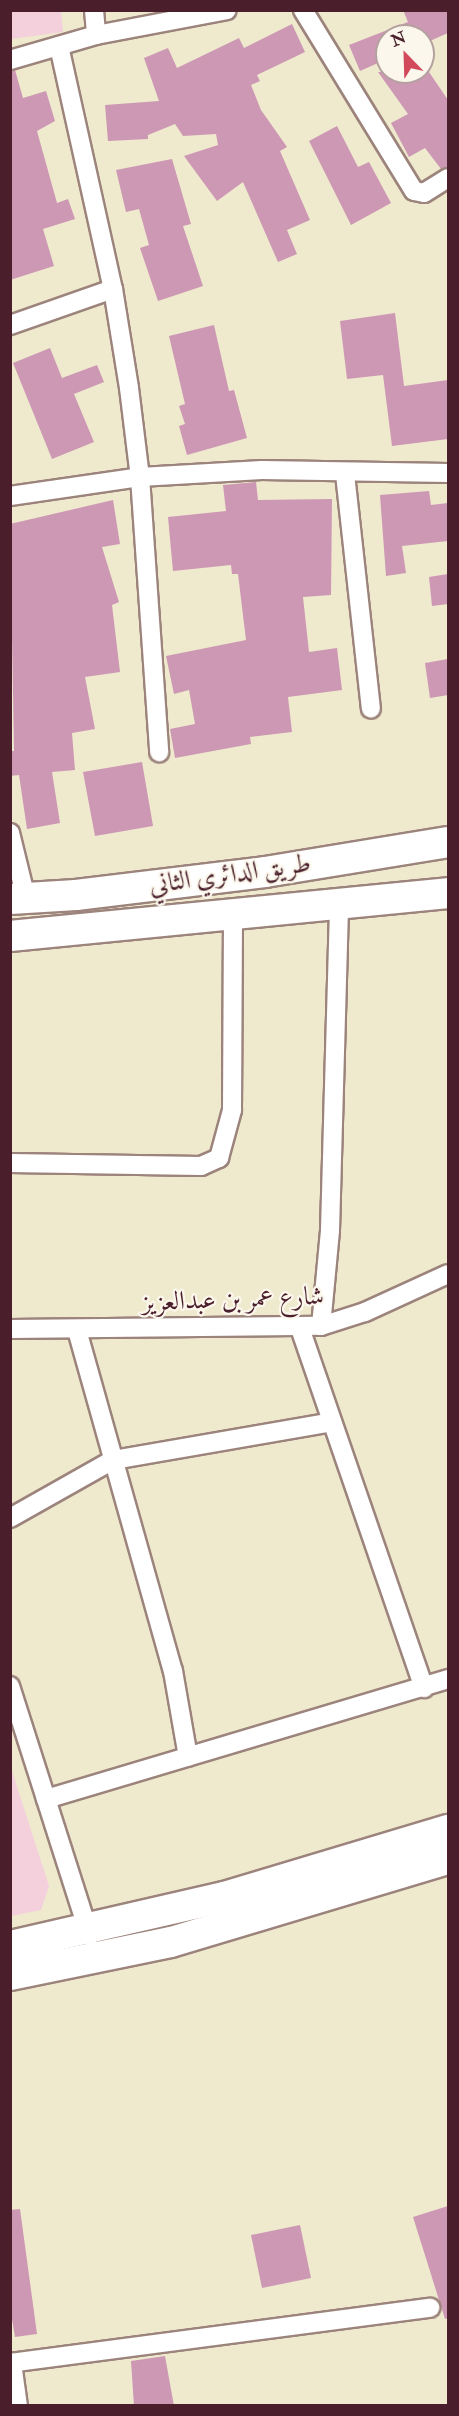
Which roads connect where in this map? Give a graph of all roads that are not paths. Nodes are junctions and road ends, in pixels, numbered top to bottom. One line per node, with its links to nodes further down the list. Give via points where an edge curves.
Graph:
1 (94, 10): 4 (street)
2 (227, 10): 4 (street)
3 (303, 10): 7 (street, via 414,190 424,193)
4 (96, 35): 5 (street)
5 (59, 46): 6 (street); 8 (street)
6 (10, 60)
7 (448, 178)
8 (113, 289): 9 (street); 12 (street)
9 (10, 325)
10 (448, 473): 11 (street)
11 (345, 474): 12 (street, via 262,470); 14 (street)
12 (140, 477): 13 (street); 15 (street)
13 (10, 496)
14 (371, 709)
15 (159, 752)
16 (10, 833): 19 (street)
17 (448, 842): 19 (main road, طريق الدائري الثاني, via 265,872)
18 (448, 892): 20 (main road, طريق الدائري الثاني)
19 (18, 899)
20 (339, 902): 21 (main road, طريق الدائري الثاني); 25 (street, via 330,1230)
21 (233, 912): 22 (main road, طريق الدائري الثاني); 23 (street, via 232,1110 219,1158 201,1166)
22 (10, 936)
23 (10, 1162)
24 (447, 1278): 25 (street, شارع عمر بن عبدالعزيز)
25 (321, 1326): 26 (street, شارع عمر بن عبدالعزيز)
26 (300, 1328): 28 (street, شارع عمر بن عبدالعزيز); 29 (street)
27 (10, 1329): 28 (street, شارع عمر بن عبدالعزيز)
28 (77, 1330): 30 (street)
29 (332, 1422): 30 (street); 34 (street)
30 (113, 1460): 31 (street); 35 (street, via 173,1671)
31 (10, 1518)
32 (448, 1679): 34 (street)
33 (10, 1686): 36 (street)
34 (424, 1688): 35 (street)
35 (188, 1757): 36 (street)
36 (46, 1799): 39 (street)
37 (448, 1830): 39 (main road, via 224,1897)
38 (448, 1859): 41 (main road, via 230,1926)
39 (88, 1929): 40 (main road); 41 (street)
40 (10, 1946)
41 (96, 1958): 42 (main road)
42 (10, 1975)
43 (430, 2308): 44 (street)
44 (11, 2363): 45 (street)
45 (18, 2406)

